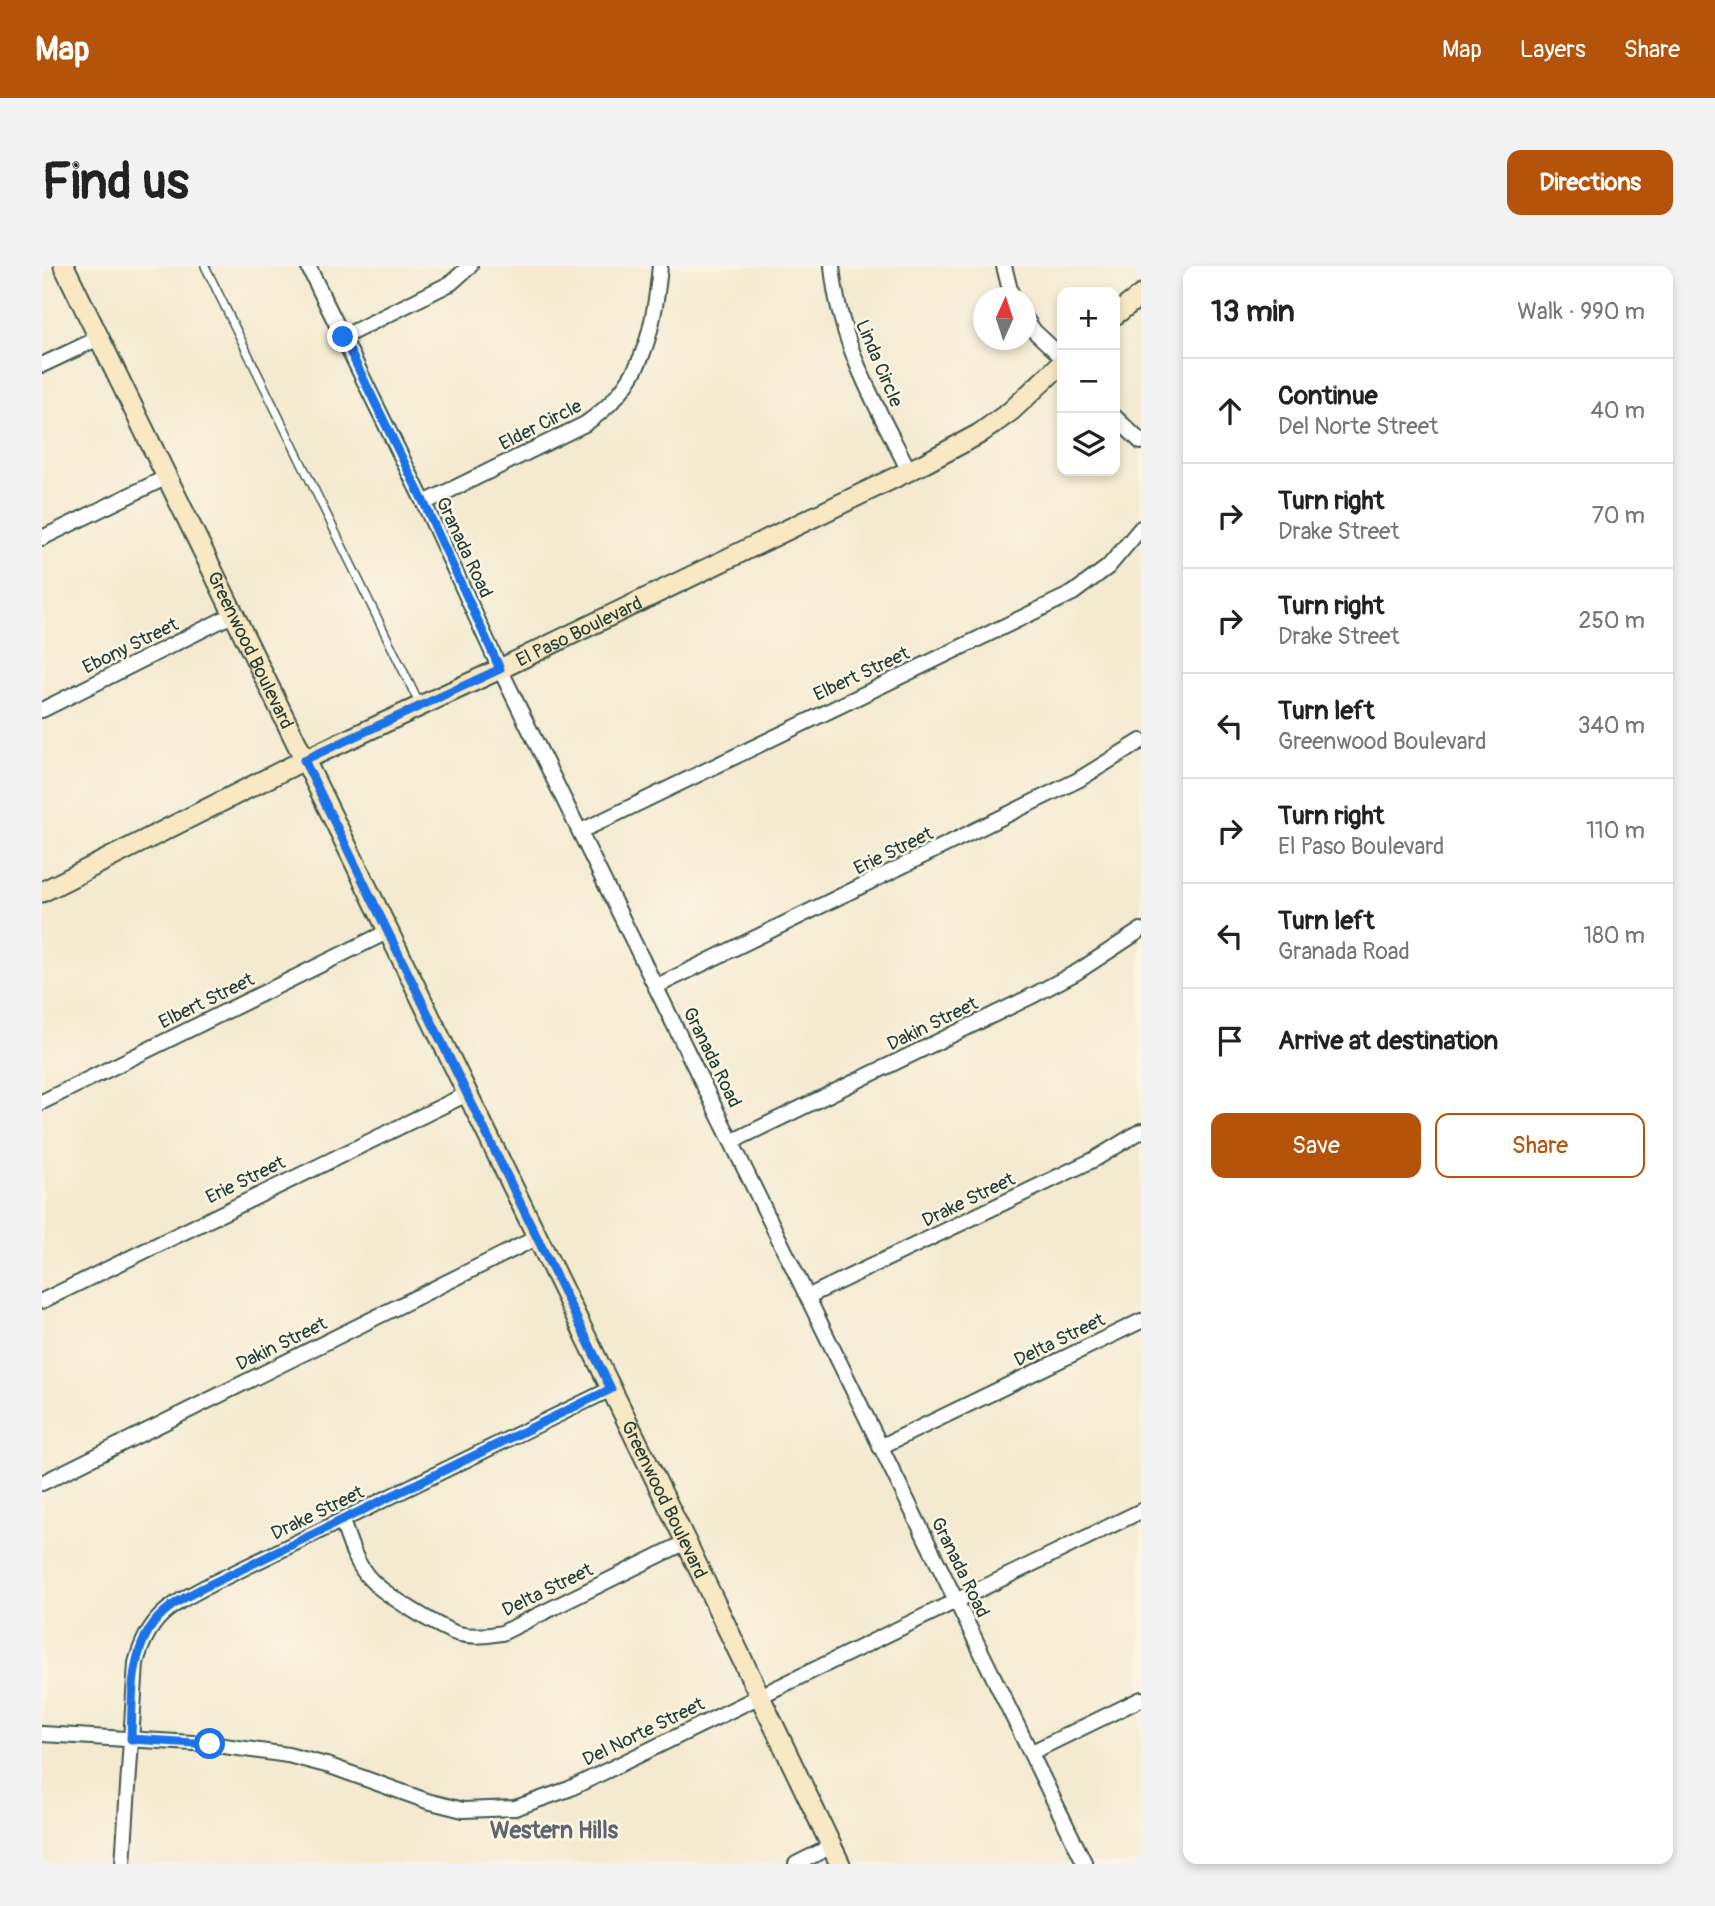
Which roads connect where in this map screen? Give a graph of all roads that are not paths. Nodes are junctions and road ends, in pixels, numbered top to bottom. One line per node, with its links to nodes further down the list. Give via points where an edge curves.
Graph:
1 (64, 266): 13 (street, Greenwood Boulevard)
2 (205, 266): 26 (lane)
3 (308, 266): 12 (street, Granada Road)
4 (470, 266): 12 (street, via 451,283)
5 (660, 266): 21 (street, Elder Circle, via 647,345 617,399 585,424)
6 (832, 266): 19 (street, Linda Circle, via 840,321 855,363)
7 (1003, 266): 8 (street)
8 (1009, 287)
9 (1141, 295): 10 (street)
10 (1120, 311)
11 (1036, 333): 14 (street)
12 (343, 337): 21 (street, Granada Road)
13 (99, 338): 15 (street); 20 (street, Greenwood Boulevard)
14 (1057, 352)
15 (42, 365)
16 (1057, 368): 19 (street, El Paso Boulevard, via 979,434)
17 (1120, 422): 18 (street)
18 (1141, 442)
19 (909, 471): 25 (street, El Paso Boulevard)
20 (167, 477): 23 (street); 24 (street, Greenwood Boulevard)
21 (424, 503): 25 (street, Granada Road)
22 (1141, 528): 30 (street, Elbert Street, via 1108,567 1073,593)
23 (42, 538)
24 (234, 614): 27 (street, Ebony Street); 29 (street, Greenwood Boulevard)
25 (500, 669): 26 (street, El Paso Boulevard); 30 (street, Granada Road)
26 (421, 706): 29 (street, El Paso Boulevard)
27 (42, 710)
28 (1141, 741): 34 (street, Erie Street, via 1078,780)
29 (304, 760): 31 (street, El Paso Boulevard); 33 (street, Greenwood Boulevard)
30 (581, 831): 34 (street, Granada Road)
31 (42, 892)
32 (1141, 930): 38 (street, Dakin Street, via 1030,997)
33 (387, 932): 35 (street, Greenwood Boulevard); 36 (street, Elbert Street)
34 (657, 986): 38 (street, Granada Road)
35 (467, 1094): 39 (street, Greenwood Boulevard); 41 (street, Erie Street)
36 (42, 1102)
37 (1141, 1131): 40 (street, Drake Street, via 1095,1159)
38 (733, 1141): 40 (street, Granada Road)
39 (536, 1238): 43 (street, Greenwood Boulevard); 45 (street, Dakin Street)
40 (809, 1297): 44 (street, Granada Road)
41 (42, 1301)
42 (1141, 1321): 44 (street, Delta Street)
43 (611, 1389): 47 (street, Drake Street); 48 (street, Greenwood Boulevard)
44 (880, 1447): 49 (street, Granada Road)
45 (42, 1483)
46 (1141, 1511): 49 (street, Del Norte Street)
47 (342, 1521): 48 (street, Delta Street, via 370,1580 451,1631 477,1636 502,1633); 53 (street, Drake Street, via 182,1599 153,1622 136,1662)
48 (686, 1542): 50 (street, Greenwood Boulevard)
49 (955, 1601): 50 (street, Del Norte Street); 54 (street, Granada Road)
50 (758, 1696): 53 (street, Del Norte Street, via 569,1788 492,1811 451,1808 288,1755); 55 (street, Greenwood Boulevard)
51 (1141, 1699): 54 (street)
52 (42, 1734): 53 (street, Del Norte Street)
53 (131, 1739): 56 (street, Drake Street)
54 (1032, 1752): 59 (street, Granada Road)
55 (832, 1846): 57 (street); 58 (street, Greenwood Boulevard)
56 (123, 1864)
57 (796, 1864)
58 (840, 1864)
59 (1086, 1864)

